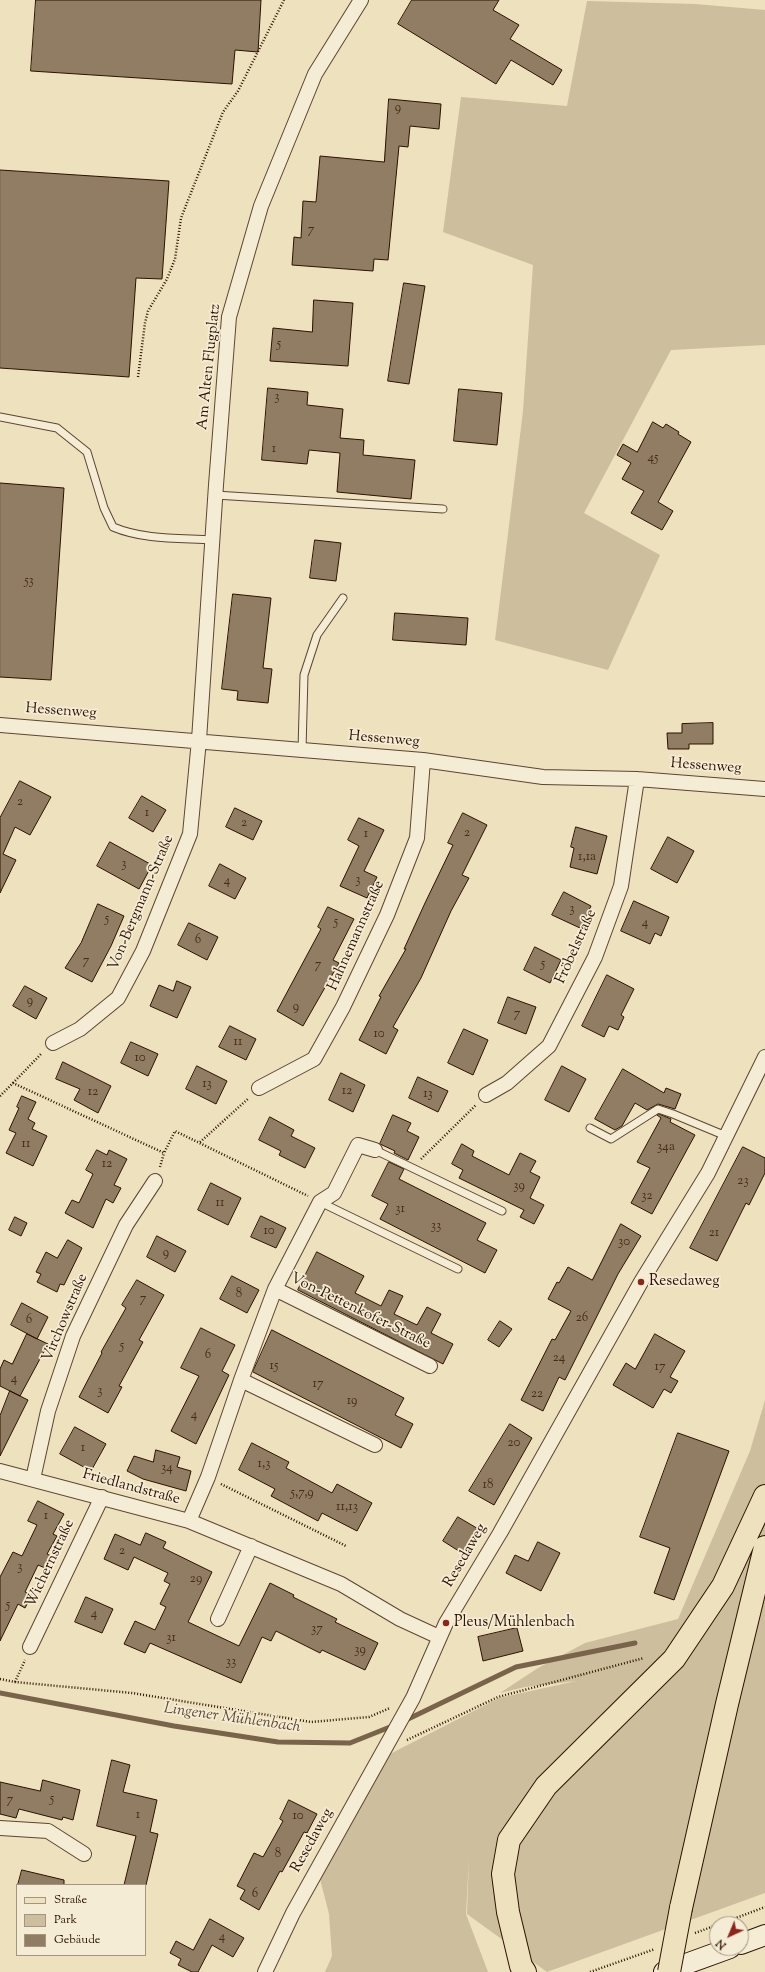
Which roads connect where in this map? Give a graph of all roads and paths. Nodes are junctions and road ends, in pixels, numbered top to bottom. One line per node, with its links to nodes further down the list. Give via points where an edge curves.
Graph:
1 (284, 0): 3 (path, via 238,91 223,112 181,218 175,259 167,279 148,311)
2 (361, 0): 5 (street, Am Alten Flugplatz, via 315,74 260,206 229,317)
3 (138, 377)
4 (0, 417): 7 (lane, via 57,428 86,452 104,508 113,527 127,533 150,537)
5 (215, 495): 6 (lane); 7 (street, Am Alten Flugplatz)
6 (443, 509)
7 (212, 540): 10 (street, Am Alten Flugplatz)
8 (343, 598): 11 (lane, via 317,635 304,675)
9 (0, 725): 10 (street, Hessenweg)
10 (199, 740): 11 (street, Hessenweg); 15 (street, Von-Bergmann-Straße, via 190,834 143,951 118,998 80,1030)
11 (302, 750): 12 (street, Hessenweg)
12 (423, 760): 13 (street, Hessenweg, via 543,777); 18 (street, Hahnemannstraße, via 417,838 387,915 343,1008 314,1059)
13 (637, 779): 14 (street, Hessenweg); 19 (street, Fröbelstraße, via 621,886 595,956 549,1046 508,1082)
14 (765, 789)
15 (52, 1043): 17 (path)
16 (765, 1057): 22 (street, Resedaweg)
17 (13, 1083): 20 (path); 23 (path, via 164,1153 175,1131)
18 (260, 1088): 23 (path)
19 (486, 1095): 25 (path)
20 (0, 1096)
21 (590, 1128): 22 (lane, via 611,1139 658,1109)
22 (726, 1136): 44 (street, Resedaweg, via 708,1173 641,1282)
23 (200, 1142): 27 (path)
24 (375, 1150): 25 (lane, Von-Pettenkofer-Straße); 27 (street, Von-Pettenkofer-Straße, via 358,1145 334,1194)
25 (412, 1167): 28 (lane, Von-Pettenkofer-Straße)
26 (155, 1181): 36 (street, Virchowstraße, via 126,1225 73,1336 48,1412)
27 (320, 1202): 29 (lane); 30 (street, Von-Pettenkofer-Straße)
28 (502, 1211)
29 (458, 1269)
30 (275, 1289): 31 (street, Von-Pettenkofer-Straße); 32 (street, Von-Pettenkofer-Straße)
31 (430, 1366)
32 (241, 1380): 33 (street); 35 (street, Von-Pettenkofer-Straße)
33 (375, 1445)
34 (0, 1471): 36 (street, Friedlandstraße)
35 (208, 1477): 39 (street, Von-Pettenkofer-Straße); 41 (path)
36 (33, 1479): 38 (street, Friedlandstraße)
37 (765, 1496): 58 (main road, via 723,1586 674,1659 546,1786 509,1840 503,1874 508,1912)
38 (102, 1497): 39 (street, Friedlandstraße); 45 (street, Wichernstraße)
39 (189, 1522): 40 (street, Friedlandstraße)
40 (251, 1546): 43 (street); 44 (street, Friedlandstraße, via 341,1584 400,1619)
41 (346, 1546)
42 (765, 1547): 61 (main road, bridge, via 727,1704)
43 (218, 1619)
44 (440, 1637): 49 (street, Resedaweg)
45 (30, 1647): 48 (path)
46 (644, 1658): 50 (path, via 498,1696)
47 (0, 1679): 48 (path)
48 (15, 1682): 49 (path, via 132,1692 311,1722 369,1717)
49 (412, 1700): 50 (street, Resedaweg)
50 (382, 1753): 59 (street, Resedaweg, via 296,1907)
51 (0, 1828): 52 (street, via 48,1831)
52 (84, 1854)
53 (765, 1907): 54 (path)
54 (741, 1916)
55 (765, 1935): 56 (street)
56 (749, 1941)
57 (709, 1956): 60 (street)
58 (522, 1970)
59 (265, 1972)
60 (664, 1972)
61 (669, 1972)

